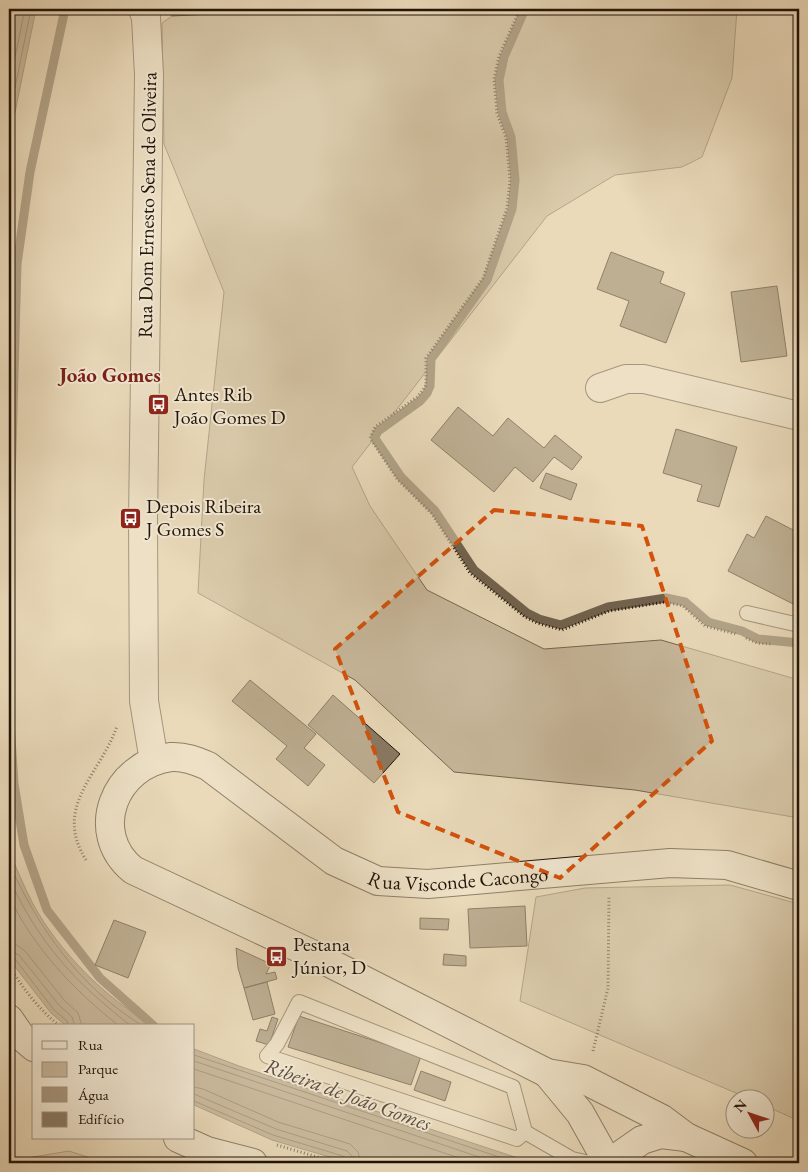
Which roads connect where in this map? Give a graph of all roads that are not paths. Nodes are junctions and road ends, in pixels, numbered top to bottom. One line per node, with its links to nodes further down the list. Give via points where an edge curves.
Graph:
1 (143, 9): 6 (main road, Rua Dom Ernesto Sena de Oliveira, via 149,75 144,701)
2 (600, 388): 3 (main road, via 626,378 644,379)
3 (799, 416)
4 (747, 613): 5 (lane)
5 (799, 625)
6 (154, 760): 7 (main road, Rua Visconde Cacongo, via 173,757 191,759 208,766 334,862 378,881 428,884 670,864 727,865); 10 (main road, via 128,779 118,793 108,820 114,848 133,870 314,955)
7 (799, 886)
8 (9, 1019): 9 (main road)
9 (32, 1045)
10 (547, 1073): 12 (main road, via 582,1080 662,1119); 16 (main road, via 580,1113)
11 (525, 1132): 11 (lane, via 513,1087 299,1002 267,1056 517,1138); 15 (lane, via 572,1159)
12 (686, 1137): 16 (main road, via 661,1134 642,1140); 17 (main road)
13 (182, 1140): 14 (main road, via 207,1151)
14 (253, 1163)
15 (590, 1163)
16 (608, 1163)
17 (743, 1163)

